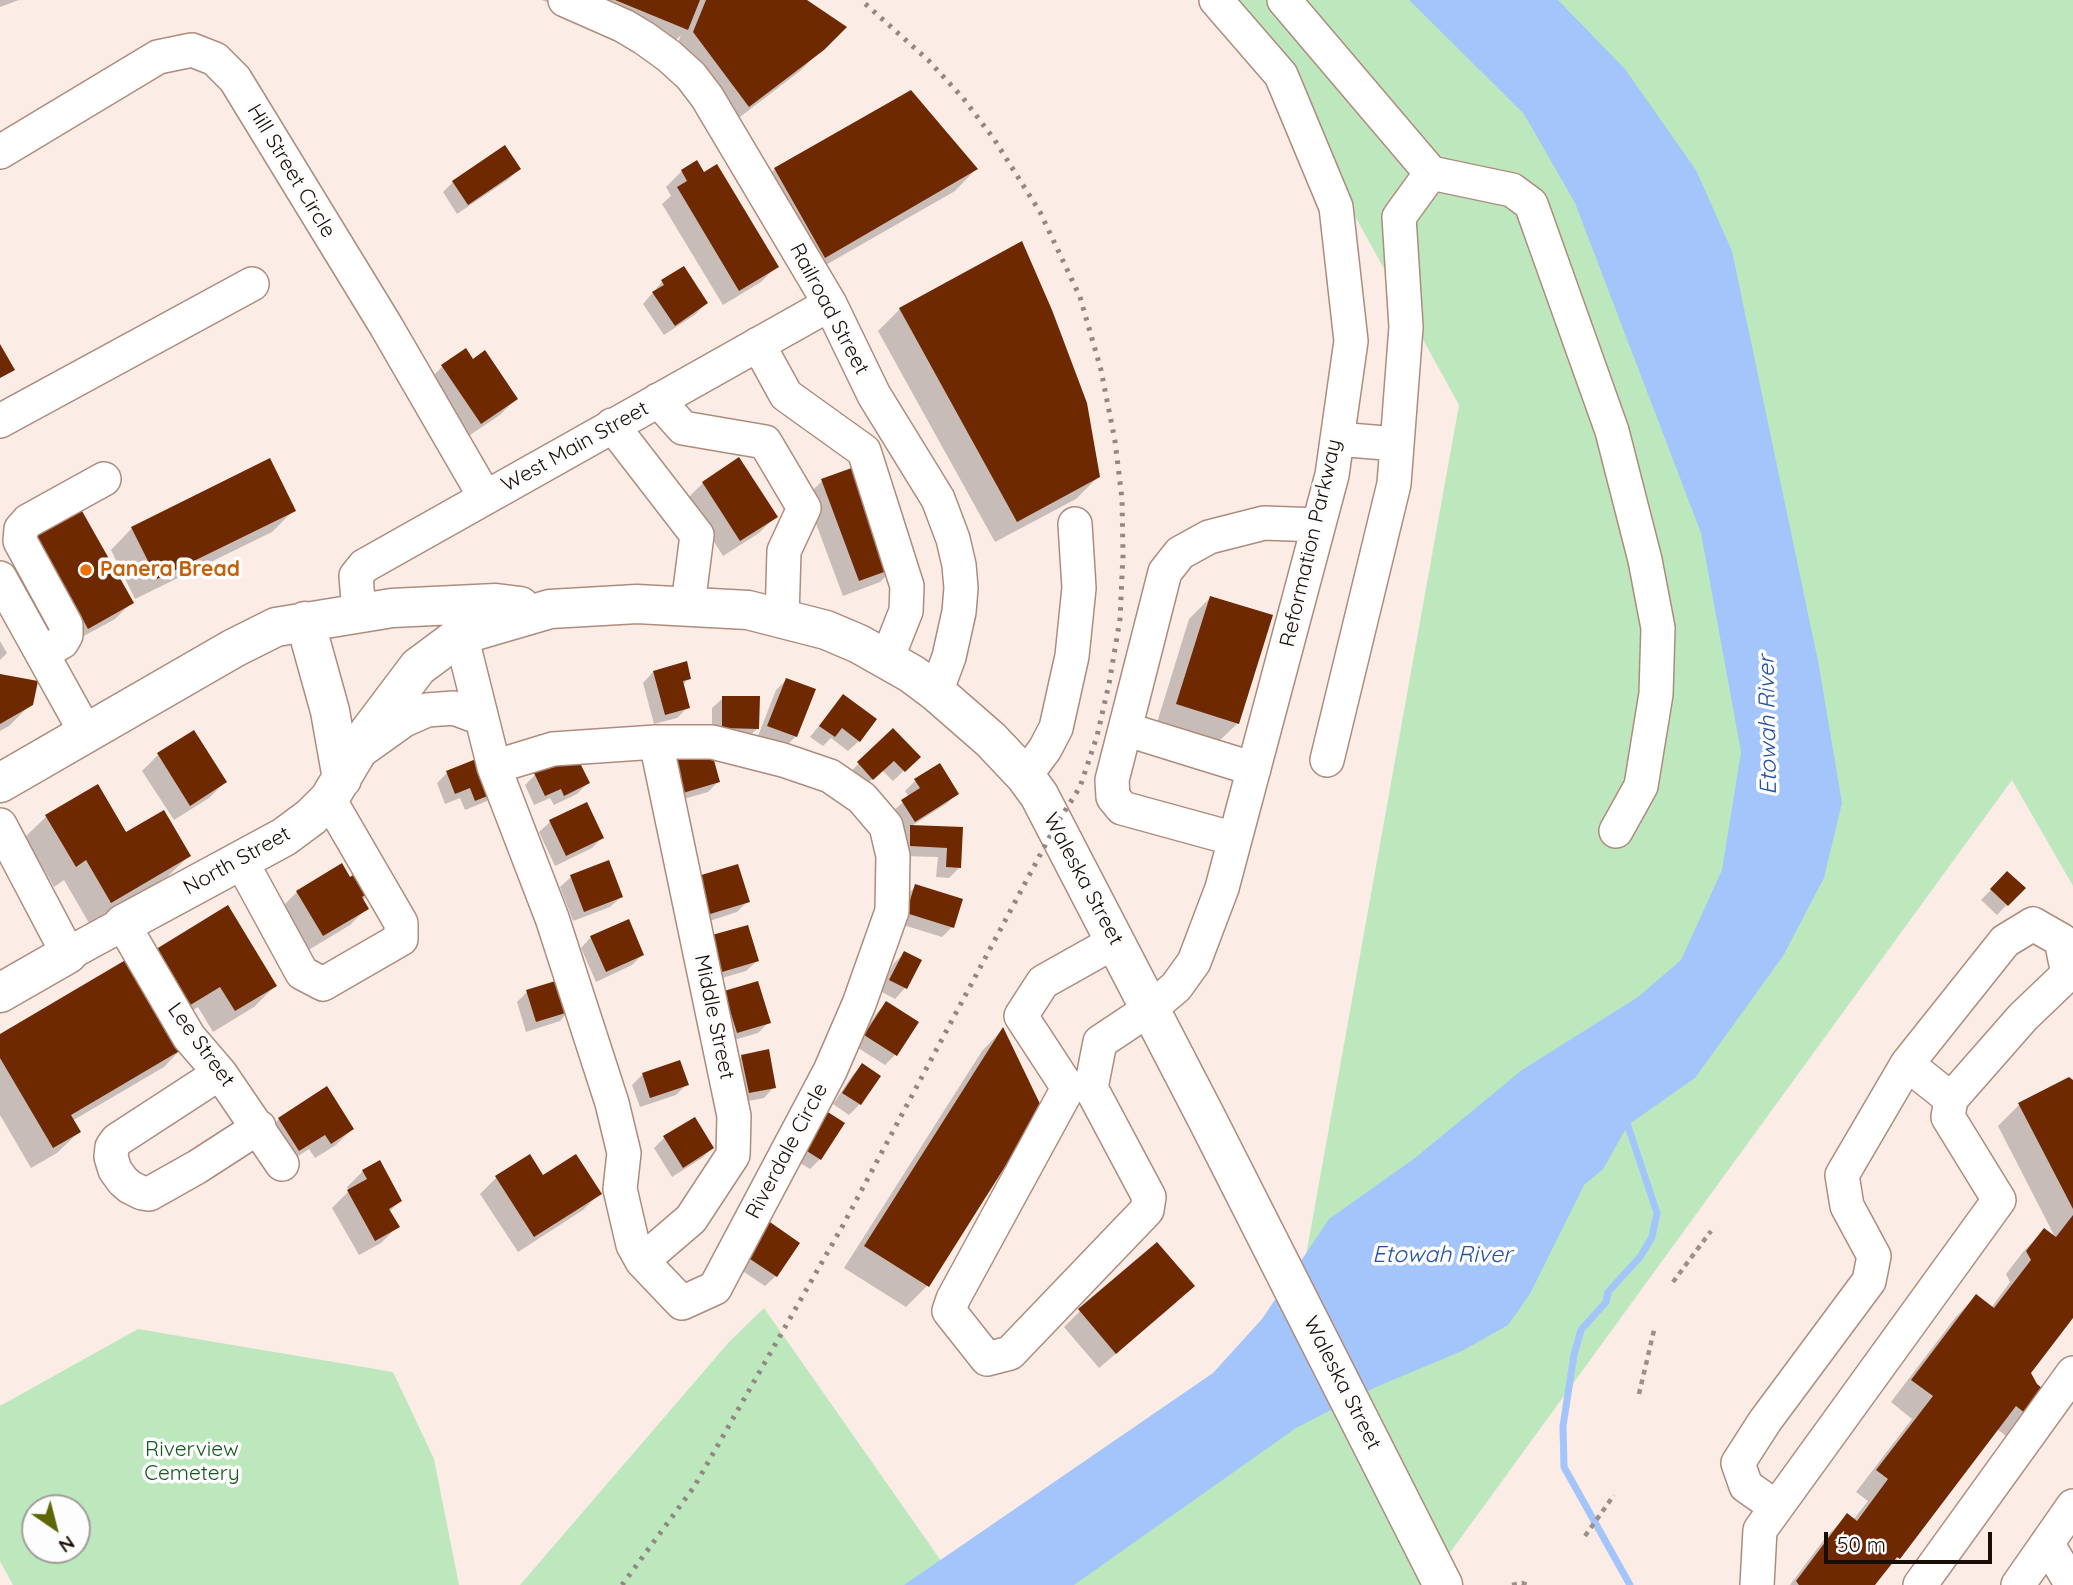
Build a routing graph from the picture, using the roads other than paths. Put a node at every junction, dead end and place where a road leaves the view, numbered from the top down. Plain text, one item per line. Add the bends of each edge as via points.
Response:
1 (565, 0) edge
2 (1216, 0) edge
3 (1284, 0) edge
4 (1322, 45) junction
5 (1281, 75) junction
6 (0, 152) edge
7 (1431, 173) junction
8 (252, 284) dead end
9 (830, 304) junction
10 (758, 344) junction
11 (658, 400) junction
12 (0, 421) edge
13 (612, 425) junction
14 (1337, 439) junction
15 (1397, 444) junction
16 (104, 478) dead end
17 (485, 497) junction
18 (1075, 524) dead end
19 (1318, 525) junction
20 (0, 578) edge
21 (688, 606) junction
22 (550, 609) junction
23 (359, 612) junction
24 (782, 618) junction
25 (305, 621) junction
26 (461, 635) junction
27 (43, 653) junction
28 (887, 659) junction
29 (418, 667) joint
30 (936, 692) junction
31 (481, 718) junction
32 (1125, 729) junction
33 (86, 733) junction
34 (656, 742) junction
35 (1326, 760) dead end
36 (494, 767) junction
37 (1254, 769) junction
38 (1025, 776) junction
39 (342, 778) junction
40 (0, 783) edge
41 (0, 825) edge
42 (1616, 831) dead end
43 (1235, 839) junction
44 (241, 861) junction
45 (123, 924) junction
46 (1116, 941) junction
47 (68, 954) junction
48 (0, 993) edge
49 (1151, 1008) junction
50 (1907, 1064) junction
51 (220, 1073) junction
52 (1079, 1088) junction
53 (1951, 1099) junction
54 (259, 1127) junction
55 (282, 1164) dead end
56 (642, 1261) junction
57 (2073, 1373) edge
58 (2073, 1506) edge
59 (1776, 1507) junction
60 (2047, 1543) junction
61 (1443, 1585) edge
62 (1757, 1585) edge
63 (1920, 1585) edge
64 (2018, 1585) edge
65 (2072, 1585) edge

1 - 9 street, Railroad Street via 644,38 691,76 722,119
2 - 5 street, Reformation Parkway
3 - 4 street
4 - 5 street
4 - 7 street
5 - 14 street, Reformation Parkway via 1336,207 1350,341
6 - 17 street, Hill Street Circle via 158,57 192,50 215,59 235,79
7 - 15 street via 1399,217 1406,327
7 - 42 street via 1511,190 1531,204 1612,431 1658,628 1657,694 1641,786
8 - 12 street
9 - 10 street, West Main Street
9 - 30 street, Railroad Street via 874,395 938,499 953,539 961,588 959,612
10 - 11 street, West Main Street
10 - 28 street via 786,395 864,451 907,586 906,611
11 - 13 street, West Main Street
11 - 24 street via 683,428 765,442 804,508 784,551
13 - 17 street, West Main Street
13 - 21 street via 697,535
14 - 15 street
14 - 19 street, Reformation Parkway
15 - 35 street via 1394,484
16 - 27 street via 21,529 20,541 66,625 62,642
17 - 23 street, West Main Street via 364,566 356,576
18 - 38 street via 1079,588 1072,656 1056,728
19 - 32 street via 1265,523 1209,537 1180,553 1165,572
19 - 37 street, Reformation Parkway
20 - 27 street
21 - 22 main road, Waleska Street
21 - 24 main road, Waleska Street via 748,610
22 - 23 main road via 496,603
22 - 26 main road, Waleska Street
23 - 25 main road
24 - 28 main road, Waleska Street via 826,630
25 - 33 main road via 276,627 234,648
25 - 39 main road via 330,711
26 - 29 main road, Waleska Street
26 - 31 street
27 - 33 street
28 - 30 main road, Waleska Street
29 - 39 main road, North Street via 382,713
30 - 38 main road, Waleska Street
31 - 36 street
31 - 39 street via 454,708 427,710 404,720
32 - 37 street
32 - 43 street via 1112,780 1113,797 1122,808
33 - 40 main road
34 - 36 street, Riverdale Circle via 553,749
34 - 56 street, Middle Street via 734,1115 734,1142 733,1155 691,1219
34 - 56 street, Riverdale Circle via 712,742 783,760 830,776 862,798 886,826 893,856 892,911 830,1071 715,1288 682,1303
36 - 56 street, Riverdale Circle via 552,918 612,1103 624,1153 620,1189 633,1245
37 - 43 street, Reformation Parkway
38 - 46 main road, Waleska Street
39 - 44 main road, North Street via 311,817
39 - 44 street via 401,923 401,939 323,984 302,973
41 - 47 street
43 - 49 street, Reformation Parkway via 1194,962 1176,987
44 - 45 main road, North Street
45 - 47 street, North Street
45 - 51 street, Lee Street via 189,1037
46 - 49 main road, Waleska Street
46 - 52 street via 1043,982 1021,1016
47 - 48 main road, North Street
49 - 52 street, Reformation Parkway via 1100,1042
49 - 61 main road, Waleska Street
50 - 53 street
50 - 53 street via 2005,941 2033,924 2061,940 2067,974
50 - 59 street via 1842,1174 1847,1206 1874,1256 1869,1281 1738,1463 1746,1486
51 - 54 street, Lee Street
51 - 54 street via 117,1140 111,1157 115,1170 123,1181 149,1194
52 - 52 street, Reformation Parkway via 1149,1197 1147,1210 1010,1353 987,1359 949,1311 953,1299
53 - 59 street via 1948,1117 1999,1200
54 - 55 street, Lee Street
57 - 63 street
58 - 60 street
59 - 62 street via 1760,1530
60 - 64 street
60 - 65 street

